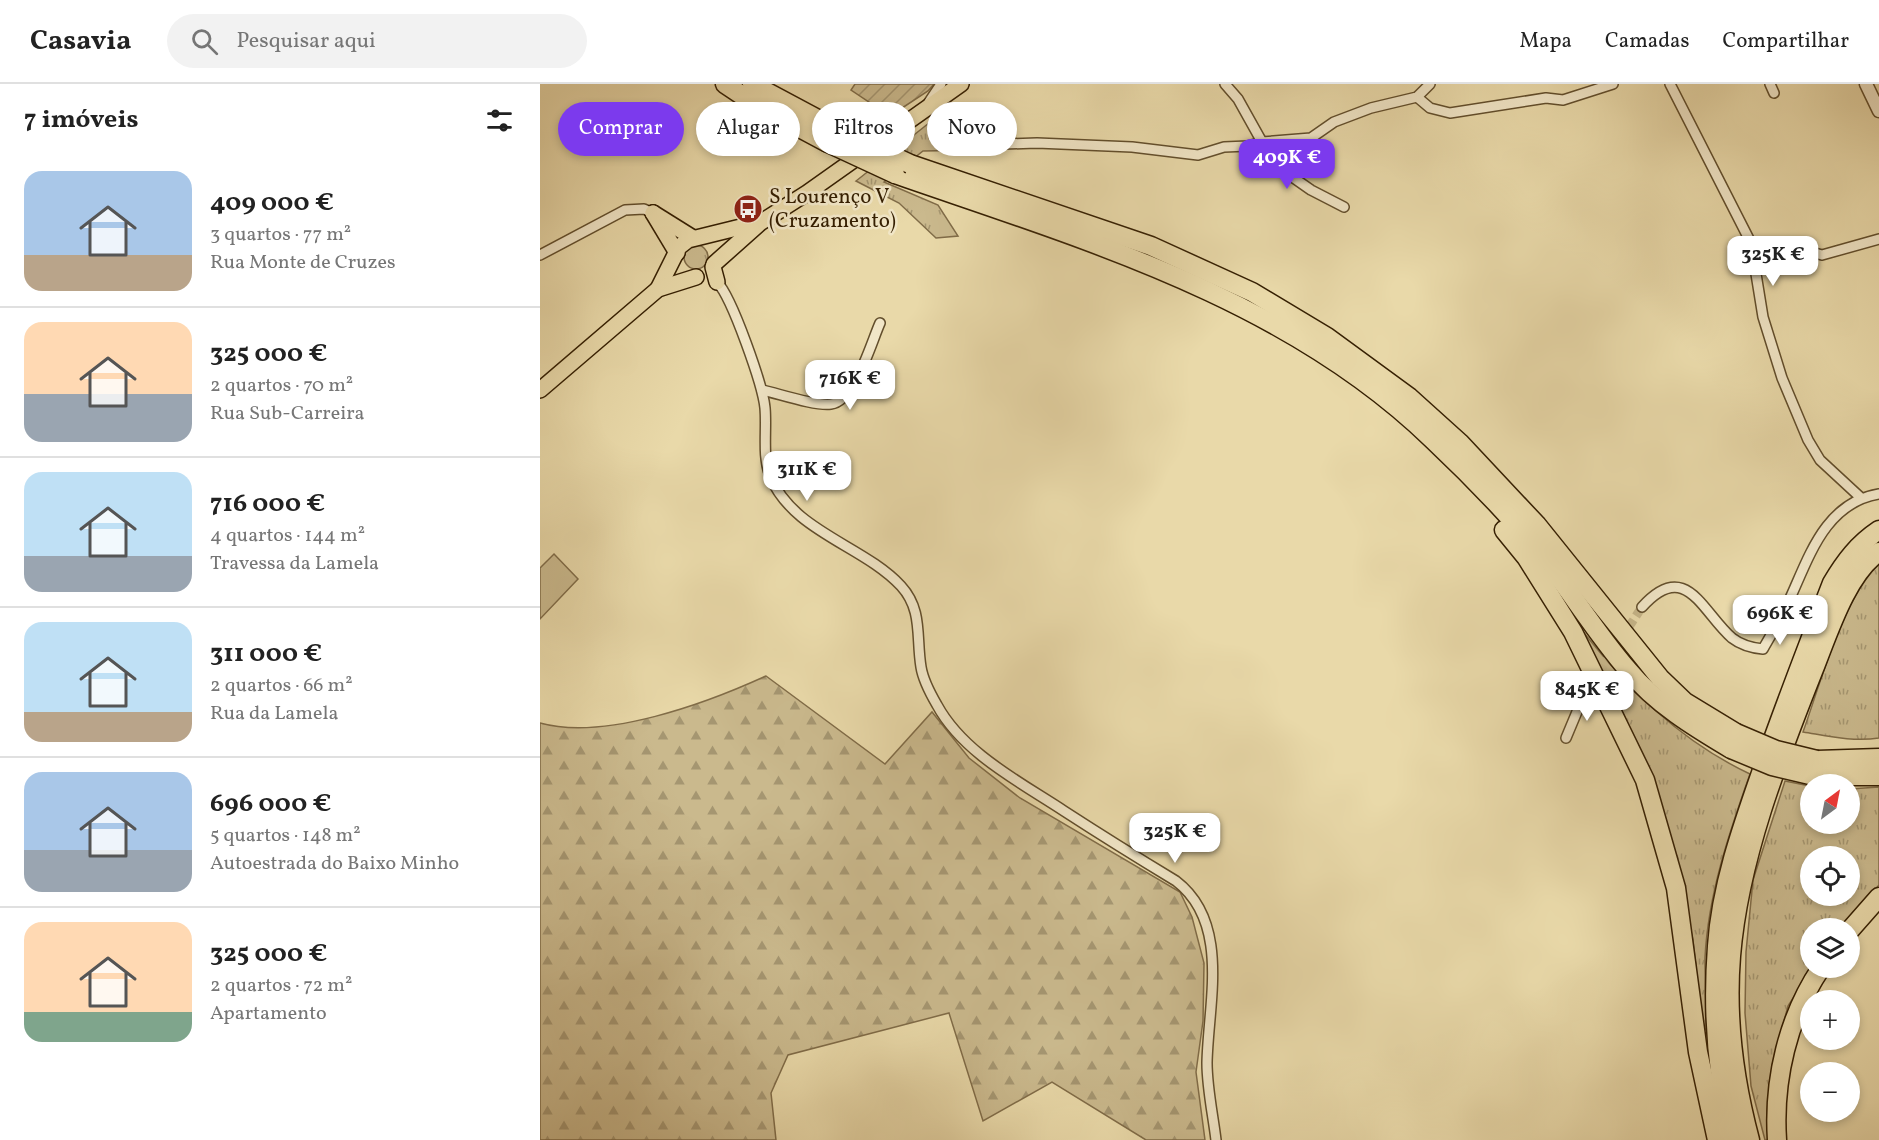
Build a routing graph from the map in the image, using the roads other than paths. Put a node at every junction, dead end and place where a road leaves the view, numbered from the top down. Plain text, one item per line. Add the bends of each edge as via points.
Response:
1 (724, 84) edge
2 (752, 84) edge
3 (942, 84) edge
4 (960, 84) edge
5 (1225, 84) edge
6 (1430, 84) edge
7 (1613, 84) edge
8 (1670, 84) edge
9 (1866, 84) edge
10 (1417, 97) junction
11 (924, 110) junction
12 (1879, 111) edge
13 (812, 123) edge
14 (812, 127) edge
15 (1262, 142) junction
16 (1017, 144) edge
17 (1248, 146) junction
18 (875, 156) edge
19 (903, 169) junction
20 (1344, 207) dead end
21 (654, 213) junction
22 (760, 223) junction
23 (696, 238) junction
24 (1879, 239) edge
25 (677, 254) junction
26 (540, 255) edge
27 (1756, 267) junction
28 (710, 273) junction
29 (658, 290) junction
30 (880, 323) dead end
31 (540, 390) edge
32 (762, 390) junction
33 (1431, 438) junction
34 (1879, 494) edge
35 (1860, 497) junction
36 (1879, 530) edge
37 (1879, 552) edge
38 (1642, 607) tunnel mouth
39 (1584, 695) tunnel mouth
40 (1566, 738) dead end
41 (1733, 741) junction
42 (1879, 758) edge
43 (1815, 768) junction
44 (1879, 776) edge
45 (1879, 897) edge
46 (1860, 919) edge
47 (1816, 978) edge
48 (1216, 1140) edge
49 (1717, 1140) edge
50 (1733, 1140) edge
51 (1750, 1140) edge
52 (1777, 1140) edge

1 - 14 highway via 755,104
2 - 13 highway
3 - 11 street
4 - 11 main road
5 - 15 street
6 - 10 street
7 - 10 street via 1563,100 1546,98 1450,113 1430,108
8 - 27 street via 1751,243
9 - 12 street
10 - 15 street via 1334,122 1311,138
11 - 22 main road
15 - 17 street
16 - 17 street via 1132,147 1198,155 1224,147
17 - 20 street via 1311,190
18 - 19 highway, bridge
19 - 33 highway via 1144,263 1233,304 1317,350 1390,401
19 - 41 highway via 1151,246 1252,292 1327,337 1409,398 1460,443 1537,525 1660,678
21 - 23 main road
21 - 25 main road
21 - 26 street via 625,210
22 - 23 main road
22 - 28 main road
23 - 25 main road via 683,243
23 - 28 main road via 713,247
24 - 27 street
25 - 28 main road via 681,269
25 - 29 main road
27 - 35 street via 1766,327 1808,440 1820,460
28 - 29 main road
28 - 32 street via 736,319
29 - 31 main road
30 - 32 street via 852,388 838,402 825,404
32 - 48 street via 766,456 778,490 794,510 889,575 909,596 918,616 921,668 946,721 974,748 1028,787 1176,881 1192,897 1214,962 1207,1064
33 - 41 highway via 1534,546 1629,672 1674,713
33 - 49 highway via 1443,462 1526,556 1573,632 1645,780 1676,888 1698,1052
34 - 35 street
35 - 38 street via 1825,529 1763,649 1751,648 1733,638 1694,594 1683,588 1670,587 1653,595
36 - 50 highway via 1862,541 1832,583 1735,848 1717,945 1715,987 1722,1097
37 - 51 highway via 1857,574 1828,634 1792,723 1757,828 1742,889 1731,957 1730,1015 1738,1090
39 - 40 street
41 - 43 highway, bridge via 1772,766
42 - 43 highway
43 - 44 highway
45 - 46 highway
47 - 52 highway via 1785,1050 1776,1101

